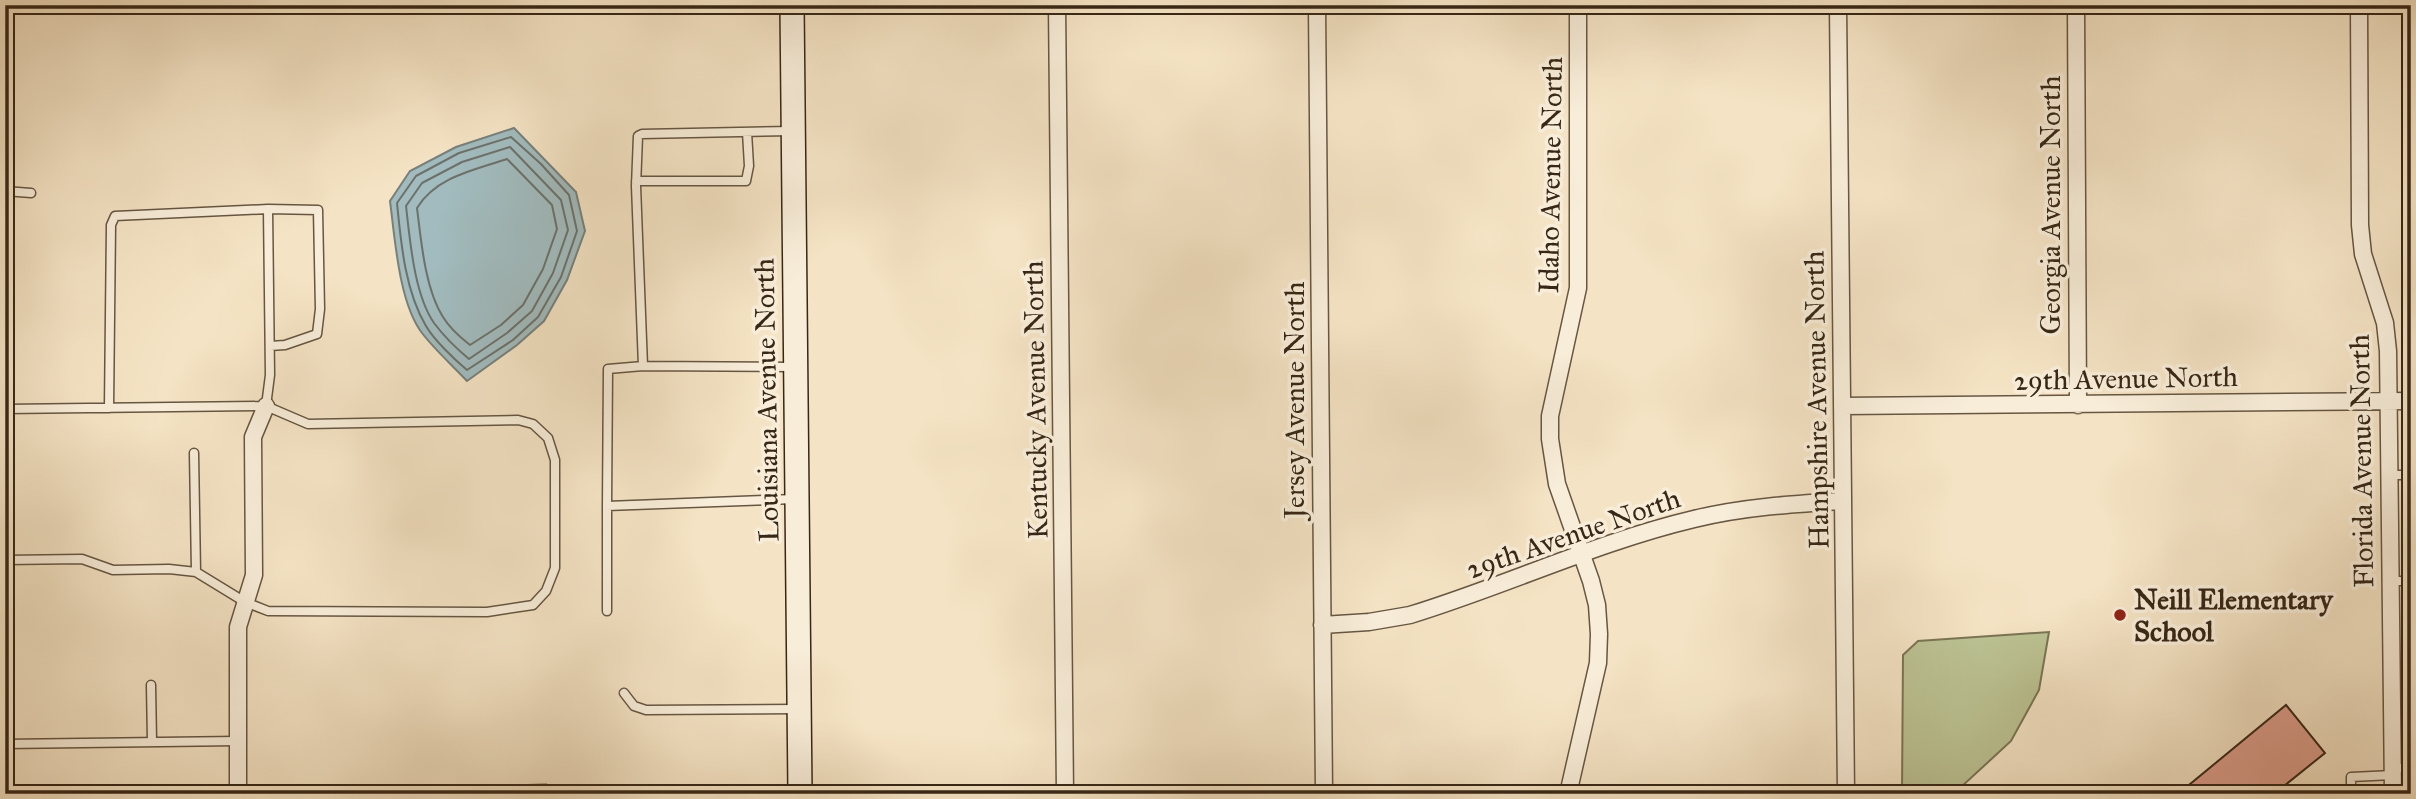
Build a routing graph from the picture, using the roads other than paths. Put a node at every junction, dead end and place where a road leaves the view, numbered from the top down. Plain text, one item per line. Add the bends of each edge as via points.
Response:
1 (792, 5) edge
2 (1057, 5) edge
3 (1317, 5) edge
4 (1578, 5) edge
5 (1838, 5) edge
6 (2076, 5) edge
7 (2359, 5) edge
8 (793, 131) junction
9 (747, 132) junction
10 (636, 181) junction
11 (5, 191) edge
12 (31, 193) dead end
13 (268, 209) junction
14 (270, 346) junction
15 (643, 366) junction
16 (796, 367) junction
17 (2389, 401) junction
18 (2411, 401) edge
19 (2078, 405) junction
20 (266, 406) junction
21 (1842, 406) junction
22 (109, 408) junction
23 (5, 410) edge
24 (194, 453) dead end
25 (2390, 475) junction
26 (2411, 475) edge
27 (797, 499) junction
28 (1843, 500) junction
29 (607, 506) junction
30 (1581, 555) junction
31 (5, 560) edge
32 (196, 572) junction
33 (2391, 581) junction
34 (2411, 582) edge
35 (245, 602) junction
36 (607, 611) dead end
37 (1322, 625) junction
38 (151, 685) dead end
39 (624, 693) dead end
40 (799, 709) junction
41 (238, 741) junction
42 (152, 742) junction
43 (5, 744) edge
44 (2411, 768) edge
45 (2393, 771) junction
46 (546, 789) dead end
47 (238, 794) edge
48 (335, 794) edge
49 (800, 794) edge
50 (1065, 794) edge
51 (1324, 794) edge
52 (1568, 794) edge
53 (1846, 794) edge
54 (2351, 794) edge
55 (2393, 794) edge

1 - 8 street, Louisiana Avenue North
2 - 50 street, Kentucky Avenue North
3 - 37 street, Jersey Avenue North
4 - 30 street, Idaho Avenue North via 1578,288 1550,416 1550,439 1556,484
5 - 21 street, Hampshire Avenue North
6 - 19 street, Georgia Avenue North
7 - 17 street, Florida Avenue North via 2360,225 2363,254 2385,323
8 - 9 lane
8 - 16 street, Louisiana Avenue North
9 - 10 lane via 642,134 638,136
9 - 10 lane via 746,181
10 - 15 lane
11 - 12 lane
13 - 14 lane
13 - 14 lane via 318,210 320,309 317,334
13 - 22 lane via 115,216 111,225
14 - 20 lane
15 - 16 lane
15 - 29 lane via 608,369
16 - 27 street, Louisiana Avenue North
17 - 18 street, 29th Avenue North
17 - 19 street, 29th Avenue North
17 - 25 street, Florida Avenue North
19 - 21 street, 29th Avenue North
20 - 22 lane
20 - 35 street via 253,437 254,575
20 - 35 lane via 309,424 518,420 533,424 548,438 555,460 555,568 546,591 533,605 487,612 268,611
21 - 28 street, Hampshire Avenue North
22 - 23 lane
24 - 32 lane
25 - 26 lane
25 - 33 street, Florida Avenue North
27 - 29 lane
27 - 40 street, Louisiana Avenue North
28 - 30 street, 29th Avenue North via 1706,516
28 - 53 street, Hampshire Avenue North
29 - 36 lane
30 - 37 street, 29th Avenue North via 1410,615
30 - 52 street, Idaho Avenue North via 1597,605 1598,663
31 - 32 lane via 82,559 113,570
32 - 35 lane
33 - 34 lane
33 - 45 street, Florida Avenue North
35 - 41 street via 238,627
37 - 51 street, Jersey Avenue North
38 - 42 lane
39 - 40 lane via 634,706 646,710
40 - 49 street, Louisiana Avenue North
41 - 42 lane
41 - 47 street
42 - 43 lane
44 - 45 lane
45 - 54 lane via 2351,776
45 - 55 street, Florida Avenue North
46 - 48 lane

